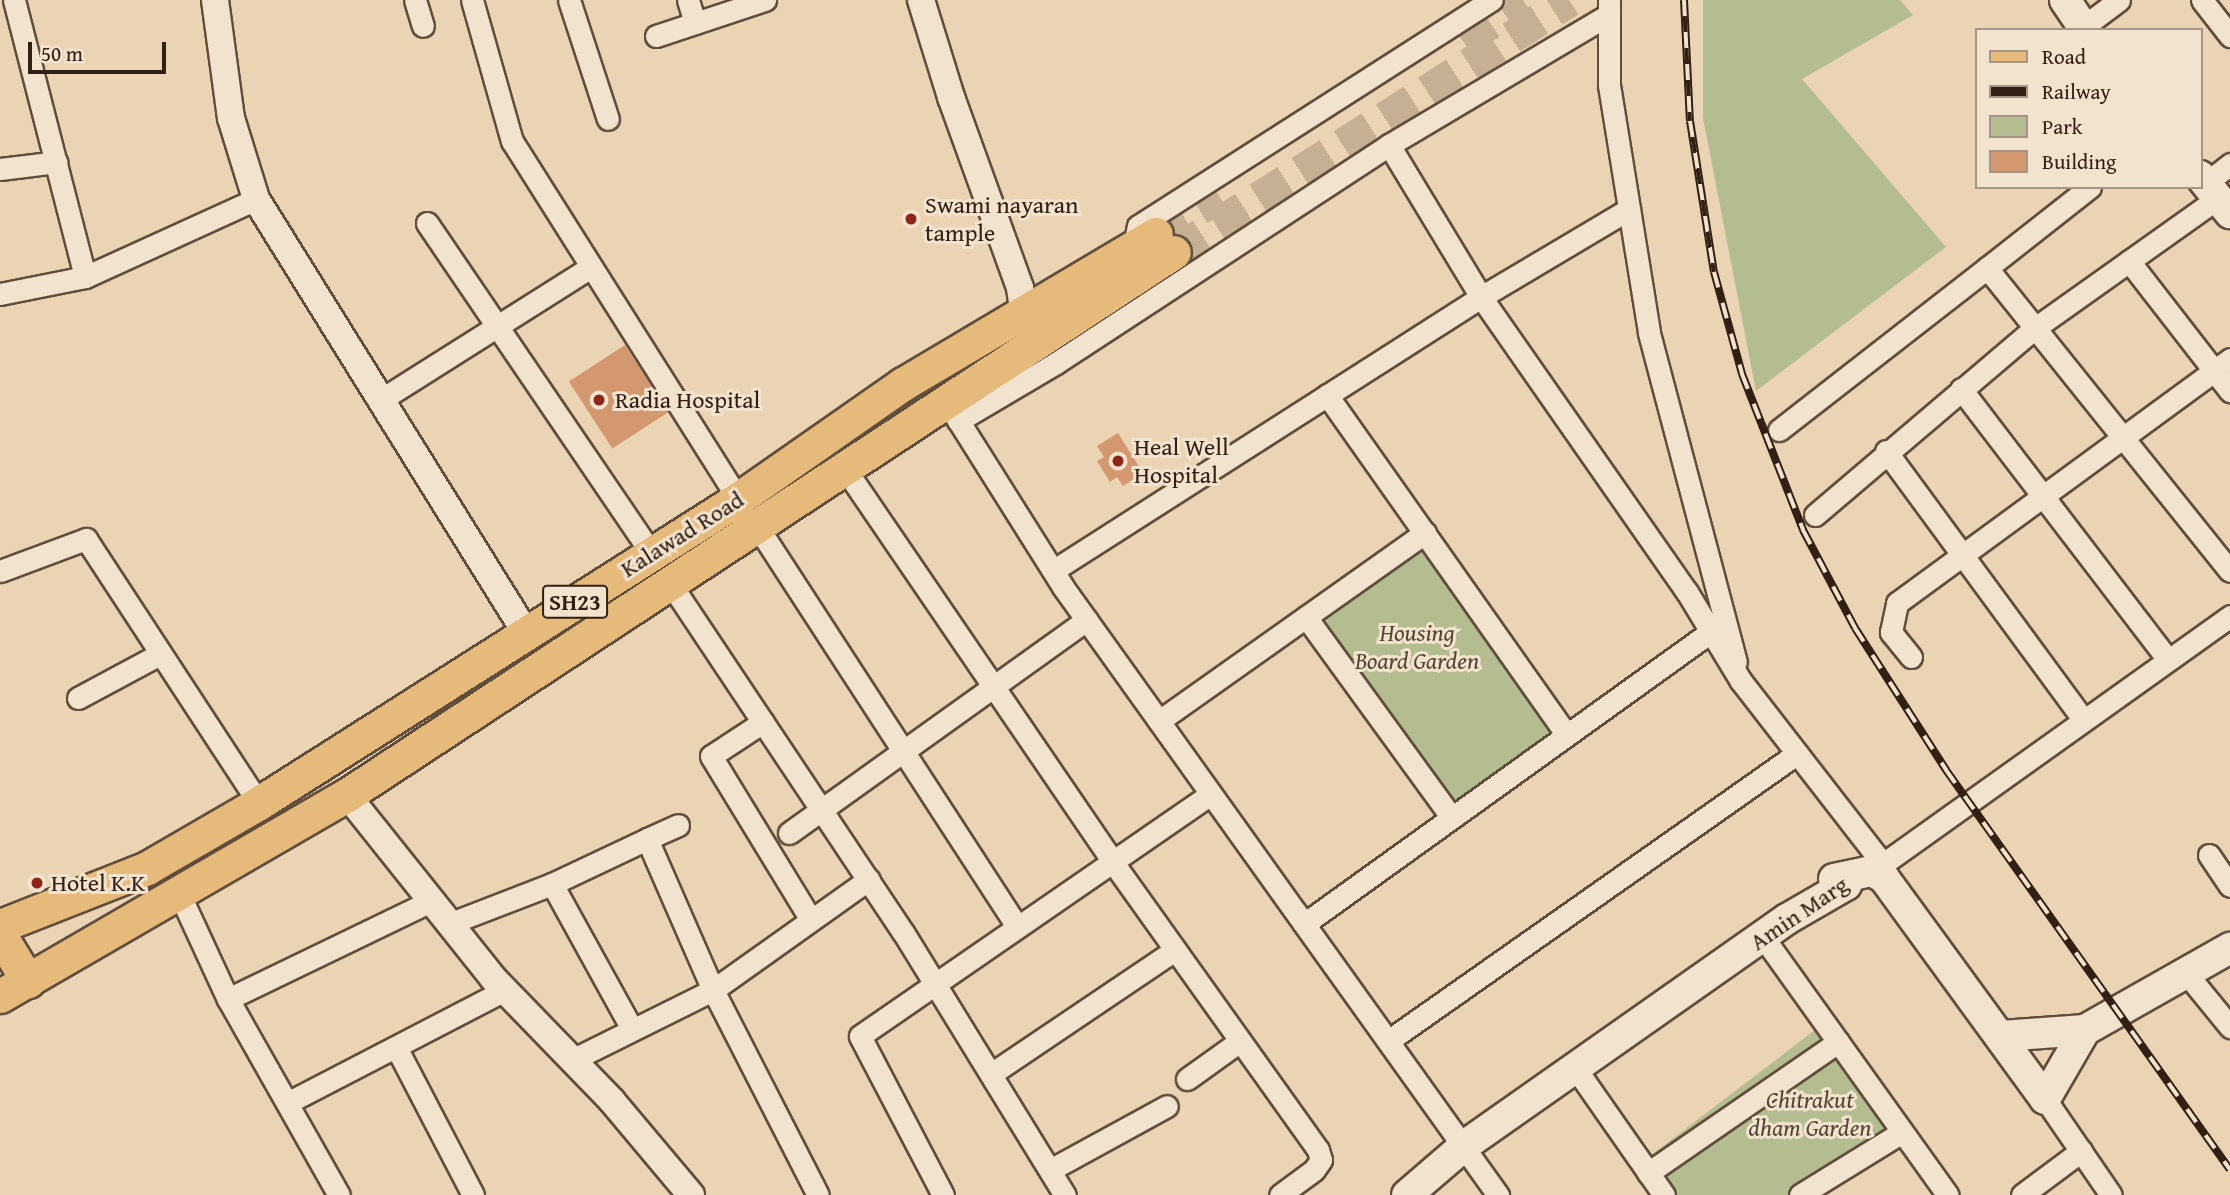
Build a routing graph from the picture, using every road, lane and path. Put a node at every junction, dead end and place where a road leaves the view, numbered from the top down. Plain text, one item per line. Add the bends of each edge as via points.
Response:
1 (14, 0) edge
2 (215, 0) edge
3 (415, 0) edge
4 (472, 0) edge
5 (569, 0) edge
6 (688, 0) edge
7 (765, 0) edge
8 (921, 0) edge
9 (1492, 0) edge
10 (2065, 0) edge
11 (2119, 0) edge
12 (2202, 0) edge
13 (1608, 7) edge
14 (695, 23) junction
15 (423, 26) dead end
16 (2084, 28) edge
17 (656, 36) dead end
18 (2230, 36) edge
19 (608, 120) dead end
20 (1389, 145) junction
21 (57, 162) junction
22 (2230, 164) edge
23 (0, 169) edge
24 (2087, 189) edge
25 (2214, 192) edge
26 (256, 199) junction
27 (1629, 209) junction
28 (427, 223) dead end
29 (1155, 244) junction
30 (2129, 261) junction
31 (589, 268) junction
32 (1987, 268) junction
33 (85, 277) junction
34 (0, 294) edge
35 (1481, 297) junction
36 (1023, 309) junction
37 (495, 324) junction
38 (2035, 328) junction
39 (2222, 365) edge
40 (1961, 389) junction
41 (2230, 391) edge
42 (1327, 395) junction
43 (382, 399) junction
44 (952, 411) junction
45 (1779, 430) dead end
46 (2126, 437) junction
47 (1886, 451) junction
48 (843, 466) junction
49 (2043, 495) junction
50 (738, 499) junction
51 (1815, 515) dead end
52 (757, 526) junction
53 (1425, 533) junction
54 (651, 553) junction
55 (1959, 555) junction
56 (1054, 570) junction
57 (0, 571) edge
58 (2230, 571) edge
59 (670, 583) junction
60 (2230, 616) edge
61 (1306, 617) junction
62 (1087, 620) junction
63 (526, 633) junction
64 (1709, 634) junction
65 (160, 654) junction
66 (1911, 657) dead end
67 (2168, 660) junction
68 (1741, 681) junction
69 (993, 685) junction
70 (78, 698) dead end
71 (2083, 719) junction
72 (1159, 721) junction
73 (764, 722) junction
74 (1567, 736) junction
75 (902, 753) junction
76 (1797, 754) junction
77 (347, 794) junction
78 (1211, 794) junction
79 (259, 803) junction
80 (822, 810) junction
81 (1452, 818) junction
82 (678, 825) dead end
83 (789, 833) dead end
84 (647, 839) junction
85 (2210, 855) dead end
86 (1112, 861) junction
87 (1869, 870) junction
88 (869, 879) junction
89 (552, 884) junction
90 (2230, 886) edge
91 (178, 891) junction
92 (433, 900) junction
93 (810, 918) junction
94 (451, 923) junction
95 (1304, 924) junction
96 (0, 926) edge
97 (1017, 926) junction
98 (0, 935) edge
99 (1763, 937) junction
100 (2230, 948) edge
101 (1175, 950) junction
102 (2186, 973) junction
103 (935, 984) junction
104 (14, 989) edge
105 (505, 990) junction
106 (713, 990) junction
107 (228, 999) junction
108 (2230, 1027) edge
109 (632, 1029) junction
110 (2085, 1030) junction
111 (2001, 1036) junction
112 (1240, 1041) junction
113 (1388, 1041) junction
114 (1838, 1042) junction
115 (396, 1047) junction
116 (572, 1060) junction
117 (1576, 1069) junction
118 (991, 1074) junction
119 (1187, 1079) dead end
120 (2045, 1099) junction
121 (287, 1104) junction
122 (1167, 1106) dead end
123 (1902, 1132) junction
124 (1464, 1146) junction
125 (2081, 1151) junction
126 (1049, 1170) junction
127 (1648, 1173) junction
128 (339, 1195) edge
129 (473, 1195) edge
130 (691, 1195) edge
131 (818, 1195) edge
132 (943, 1195) edge
133 (1065, 1195) edge
134 (1280, 1195) edge
135 (1407, 1195) edge
136 (1498, 1195) edge
137 (1664, 1195) edge
138 (1800, 1195) edge
139 (1948, 1195) edge
140 (2022, 1195) edge
141 (2111, 1195) edge

1 - 21 street
2 - 26 street via 231,118
3 - 15 street
4 - 31 street via 512,141
5 - 19 street
6 - 14 street
7 - 14 street
8 - 36 street via 1020,288
9 - 29 street via 1138,226
10 - 16 main road
11 - 16 street
12 - 18 street
13 - 20 street
13 - 27 street via 1609,85
14 - 17 street
20 - 35 street
20 - 44 street via 1056,363
21 - 23 street
21 - 33 street
22 - 25 street
24 - 32 street
25 - 30 street
26 - 33 street
26 - 43 street
27 - 35 street
27 - 68 street via 1649,333
28 - 37 street
29 - 36 main road, Kalawad Road / SH23
29 - 44 main road, SH23
30 - 38 street
30 - 39 street
31 - 37 street
31 - 50 street
32 - 38 street
32 - 45 street
33 - 34 street
35 - 42 street
35 - 64 street via 1687,593
36 - 50 main road, Kalawad Road / SH23 via 903,384
37 - 43 street
37 - 54 street
38 - 40 street
38 - 46 street
39 - 41 street
39 - 46 street
40 - 47 street
40 - 49 street
42 - 53 street
42 - 56 street
43 - 63 street
44 - 48 main road, Kalawad Road / SH23
44 - 56 street
46 - 49 street
46 - 58 street
47 - 51 street
47 - 55 street
48 - 52 main road, Kalawad Road / SH23
48 - 69 street
49 - 55 street
49 - 67 street
50 - 54 main road, Kalawad Road / SH23
52 - 59 main road, Kalawad Road / SH23
52 - 75 street
53 - 61 street
53 - 74 street
54 - 63 main road, Kalawad Road / SH23
55 - 66 street via 1897,604 1889,625
55 - 71 street
56 - 62 street
57 - 65 street via 86,539
59 - 73 street
59 - 77 main road, Kalawad Road / SH23
60 - 67 street
61 - 72 street
61 - 81 street
62 - 69 street
62 - 72 street
63 - 79 main road, Kalawad Road / SH23
64 - 68 street
64 - 74 street
65 - 70 street
65 - 79 street
67 - 71 street
68 - 76 street
69 - 75 street
69 - 86 street
71 - 87 street
72 - 78 street
73 - 80 street
73 - 93 street via 710,756
74 - 81 street
75 - 80 street
75 - 97 street
76 - 87 street
76 - 113 street
77 - 91 main road, Kalawad Road / SH23
77 - 92 street
78 - 86 street
78 - 95 street
79 - 96 main road, Kalawad Road / SH23 via 147,868
80 - 83 street
80 - 88 street
81 - 95 street
82 - 84 street
84 - 89 street
84 - 106 street
85 - 90 street
86 - 97 street
86 - 101 street
87 - 99 main road, Amin Marg via 1830,881 1791,908 1787,919
87 - 111 main road via 1884,877
88 - 93 street
88 - 103 street
89 - 94 street
89 - 109 street
91 - 104 main road, Kalawad Road / SH23
91 - 107 street
92 - 94 street
92 - 107 street
93 - 106 street
94 - 105 street
95 - 113 street
97 - 103 street
98 - 104 main road, SH23
99 - 114 street
99 - 117 main road, Amin Marg
100 - 102 main road
101 - 112 street
101 - 118 street
102 - 108 street
102 - 110 main road
103 - 118 street
103 - 132 street via 860,1036
105 - 115 street
105 - 116 street
106 - 109 street
106 - 131 street
107 - 121 street
109 - 116 street
110 - 111 main road
110 - 120 main road
111 - 120 main road
112 - 119 street
112 - 134 street via 1321,1160
113 - 124 street
114 - 123 street
114 - 127 street
115 - 121 street
115 - 129 street
116 - 130 street
117 - 124 main road, Amin Marg
117 - 127 street
118 - 126 street
120 - 125 street
121 - 128 street
122 - 126 street
123 - 138 street
123 - 139 street
124 - 135 main road, Amin Marg
124 - 136 street
125 - 140 street
125 - 141 street
126 - 133 street
127 - 137 street

